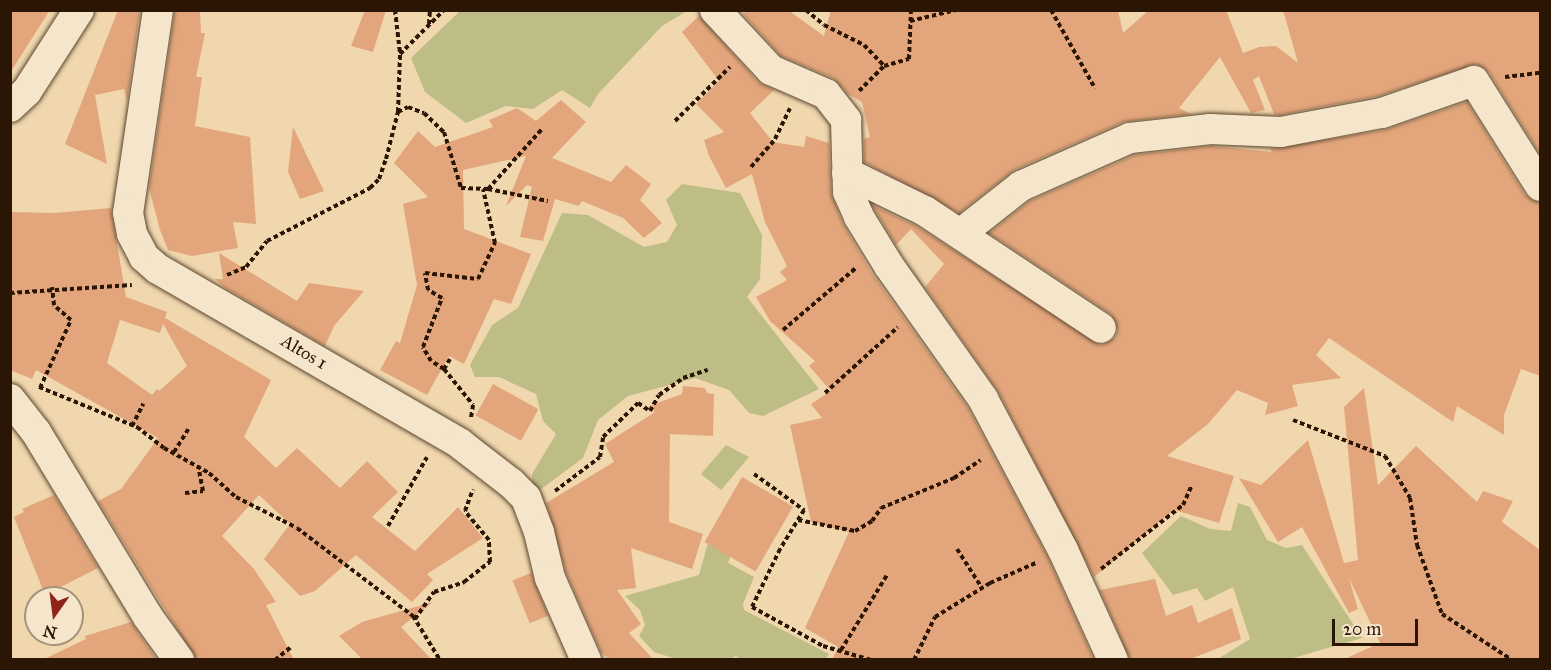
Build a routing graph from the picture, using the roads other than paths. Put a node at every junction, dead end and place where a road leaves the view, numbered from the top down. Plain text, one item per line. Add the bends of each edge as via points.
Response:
1 (79, 10) edge
2 (159, 10) edge
3 (715, 10) edge
4 (10, 107) edge
5 (847, 173) junction
6 (1540, 186) edge
7 (960, 234) junction
8 (1101, 328) dead end
9 (20, 392) edge
10 (179, 660) edge
11 (586, 660) edge
12 (1113, 660) edge

1 - 4 street via 27,91
2 - 11 street, Altos 1 via 128,213 132,234 144,257 158,269 449,439 511,483 529,508 550,578
3 - 5 street via 771,70 826,94 839,110 846,120 849,141
5 - 7 street via 926,211
5 - 12 street via 848,192 878,249 960,365 1009,445
6 - 7 street via 1474,81 1382,113 1281,132 1210,129 1130,138 1021,186
7 - 8 street
9 - 10 street via 36,432 148,617

